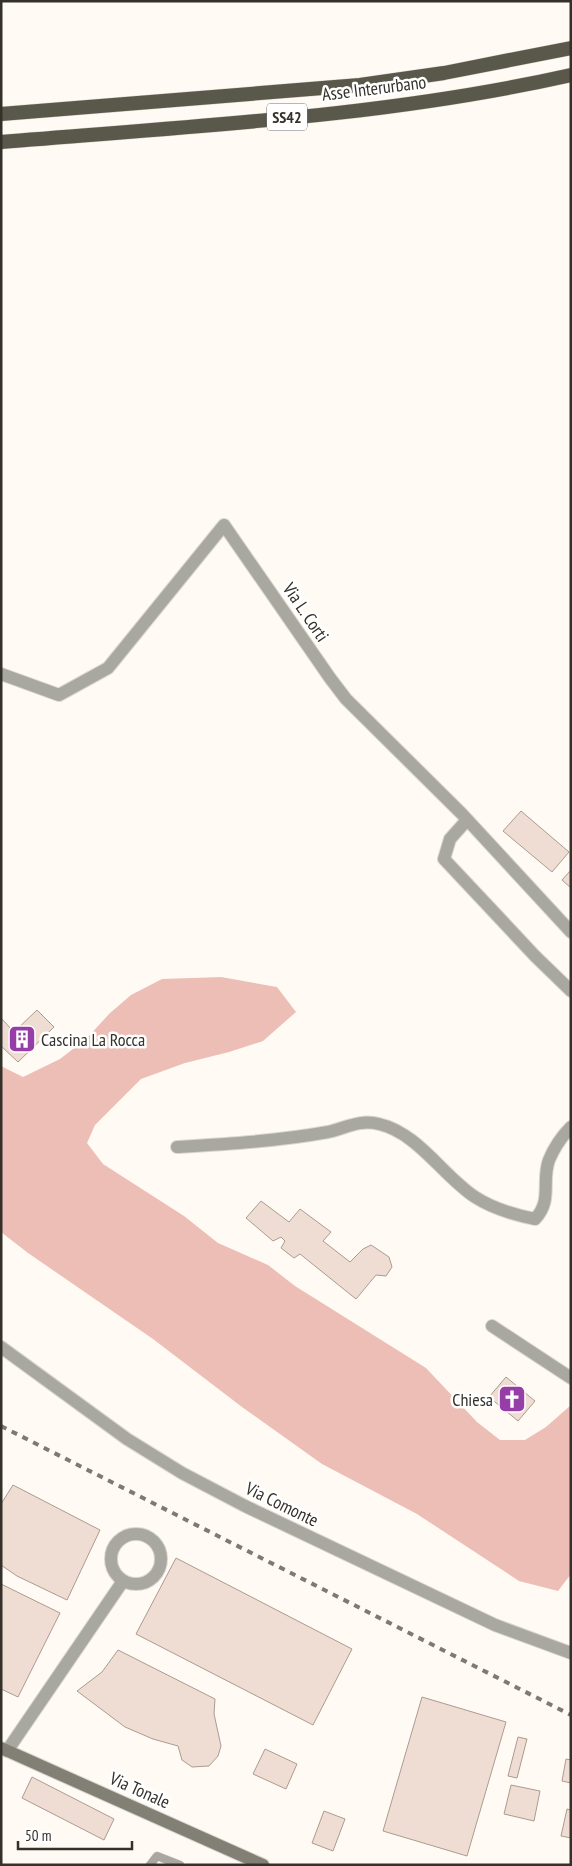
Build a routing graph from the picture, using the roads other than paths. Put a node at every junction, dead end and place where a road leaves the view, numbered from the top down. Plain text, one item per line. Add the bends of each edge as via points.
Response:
1 (571, 48) edge
2 (571, 75) edge
3 (5, 113) edge
4 (1, 142) edge
5 (1, 674) edge
6 (467, 820) junction
7 (571, 932) edge
8 (571, 991) edge
9 (571, 1127) edge
10 (177, 1147) dead end
11 (492, 1326) dead end
12 (1, 1346) edge
13 (571, 1378) edge
14 (123, 1581) dead end
15 (571, 1654) edge
16 (4, 1749) edge
17 (242, 1860) edge
18 (150, 1865) edge
19 (180, 1865) edge
20 (263, 1865) edge

1 - 3 highway, Asse Interurbano / SS42 via 444,73 360,85
2 - 4 highway, Asse Interurbano / SS42 via 441,99 356,110
5 - 6 street, Via L. Corti via 59,695 108,668 224,525 341,692
6 - 7 street, Via L. Corti
6 - 8 street via 450,839 444,859
9 - 10 street via 548,1161 544,1210 535,1219 518,1216 475,1197 399,1132 379,1124 359,1122 329,1131
11 - 13 street
12 - 15 street, Via Comonte via 127,1438 182,1473 244,1506 495,1625
14 - 16 street
16 - 17 main road, Via Tonale
17 - 20 main road, Via Tonale
18 - 19 lane via 158,1856

